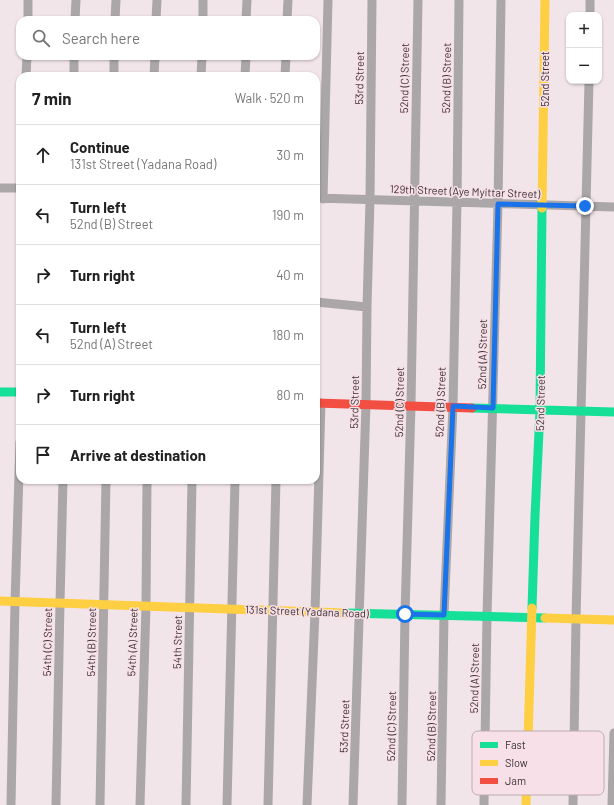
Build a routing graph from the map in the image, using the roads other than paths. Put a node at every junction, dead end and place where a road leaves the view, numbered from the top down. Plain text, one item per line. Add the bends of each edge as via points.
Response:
1 (28, 0) edge
2 (76, 0) edge
3 (116, 0) edge
4 (156, 0) edge
5 (203, 0) edge
6 (247, 0) edge
7 (288, 0) edge
8 (328, 0) edge
9 (372, 0) edge
10 (418, 0) edge
11 (459, 0) edge
12 (501, 0) edge
13 (544, 0) edge
14 (590, 0) edge
15 (590, 12) edge
16 (28, 16) edge
17 (75, 16) edge
18 (115, 16) edge
19 (156, 16) edge
20 (203, 16) edge
21 (246, 16) edge
22 (287, 16) edge
23 (27, 60) edge
24 (74, 60) edge
25 (114, 60) edge
26 (155, 60) edge
27 (202, 60) edge
28 (246, 60) edge
29 (286, 60) edge
30 (26, 72) edge
31 (74, 72) edge
32 (114, 72) edge
33 (154, 72) edge
34 (201, 72) edge
35 (245, 72) edge
36 (285, 72) edge
37 (588, 84) edge
38 (0, 188) edge
39 (16, 188) edge
40 (320, 198) edge
41 (370, 200) junction
42 (414, 202) junction
43 (457, 202) junction
44 (498, 204) junction
45 (543, 205) junction
46 (585, 206) junction
47 (614, 207) edge
48 (320, 302) edge
49 (367, 307) junction
50 (0, 392) edge
51 (16, 392) edge
52 (320, 403) edge
53 (366, 404) junction
54 (411, 405) junction
55 (453, 406) junction
56 (493, 408) junction
57 (540, 410) junction
58 (582, 411) junction
59 (614, 412) edge
60 (19, 484) edge
61 (63, 484) edge
62 (106, 484) edge
63 (147, 484) edge
64 (192, 484) edge
65 (235, 484) edge
66 (276, 484) edge
67 (317, 484) edge
68 (0, 601) edge
69 (15, 602) junction
70 (60, 603) junction
71 (104, 605) junction
72 (146, 606) junction
73 (190, 608) junction
74 (232, 609) junction
75 (272, 611) junction
76 (315, 612) junction
77 (360, 613) junction
78 (405, 614) junction
79 (444, 615) junction
80 (487, 616) junction
81 (532, 618) junction
82 (576, 619) junction
83 (614, 620) edge
84 (485, 731) edge
85 (528, 731) edge
86 (574, 731) edge
87 (614, 733) edge
88 (484, 795) edge
89 (526, 795) edge
90 (573, 795) edge
91 (11, 805) edge
92 (56, 805) edge
93 (100, 805) edge
94 (140, 805) edge
95 (186, 805) edge
96 (227, 805) edge
97 (268, 805) edge
98 (307, 805) edge
99 (353, 805) edge
100 (402, 805) edge
101 (441, 805) edge
102 (484, 805) edge
103 (526, 805) edge
104 (573, 805) edge
105 (612, 805) edge

1 - 16 street
2 - 17 street
3 - 18 street
4 - 19 street
5 - 20 street
6 - 21 street
7 - 22 street
8 - 40 street
9 - 41 street, 53rd Street
10 - 42 street, 52nd (C) Street
11 - 43 street, 52nd (B) Street
12 - 44 street, 52nd (A) Street
13 - 45 street, 52nd Street
14 - 15 street
23 - 30 street
24 - 31 street
25 - 32 street
26 - 33 street
27 - 34 street
28 - 35 street
29 - 36 street
37 - 46 street
38 - 39 street
40 - 41 street, 129th Street (Aye Myittar Street)
41 - 42 street, 129th Street (Aye Myittar Street)
41 - 49 street, 53rd Street
42 - 43 street, 129th Street (Aye Myittar Street)
42 - 54 street, 52nd (C) Street
43 - 44 street, 129th Street (Aye Myittar Street)
43 - 55 street, 52nd (B) Street
44 - 45 street, 129th Street (Aye Myittar Street)
44 - 56 street, 52nd (A) Street
45 - 46 street, 129th Street (Aye Myittar Street)
45 - 57 street, 52nd Street
46 - 47 street, 129th Street (Aye Myittar Street)
46 - 58 street
48 - 49 street
49 - 53 street, 53rd Street
50 - 51 street
52 - 53 street
53 - 54 street
53 - 77 street, 53rd Street
54 - 55 street
54 - 78 street, 52nd (C) Street
55 - 56 street
55 - 79 street, 52nd (B) Street
56 - 57 street
56 - 80 street, 52nd (A) Street
57 - 58 street
57 - 81 street, 52nd Street
58 - 59 street
58 - 82 street
60 - 69 street
61 - 70 street, 54th (C) Street
62 - 71 street, 54th (B) Street
63 - 72 street, 54th (A) Street
64 - 73 street, 54th Street
65 - 74 street
66 - 75 street
67 - 76 street
68 - 69 street, 131st Street (Yadana Road)
69 - 70 street, 131st Street (Yadana Road)
69 - 91 street
70 - 71 street, 131st Street (Yadana Road)
70 - 92 street, 54th (C) Street
71 - 72 street, 131st Street (Yadana Road)
71 - 93 street, 54th (B) Street
72 - 73 street, 131st Street (Yadana Road)
72 - 94 street, 54th (A) Street
73 - 74 street, 131st Street (Yadana Road)
73 - 95 street, 54th Street
74 - 75 street, 131st Street (Yadana Road)
74 - 96 street
75 - 76 street, 131st Street (Yadana Road)
75 - 97 street
76 - 77 street, 131st Street (Yadana Road)
76 - 98 street
77 - 78 street, 131st Street (Yadana Road)
77 - 99 street, 53rd Street
78 - 79 street, 131st Street (Yadana Road)
78 - 100 street, 52nd (C) Street
79 - 80 street, 131st Street (Yadana Road)
79 - 101 street, 52nd (B) Street
80 - 81 street, 131st Street (Yadana Road)
80 - 84 street, 52nd (A) Street
81 - 82 street, 131st Street (Yadana Road)
81 - 85 street, 52nd Street
82 - 83 street, 131st Street (Yadana Road)
82 - 86 street
87 - 105 street
88 - 102 street, 52nd (A) Street
89 - 103 street, 52nd Street
90 - 104 street

